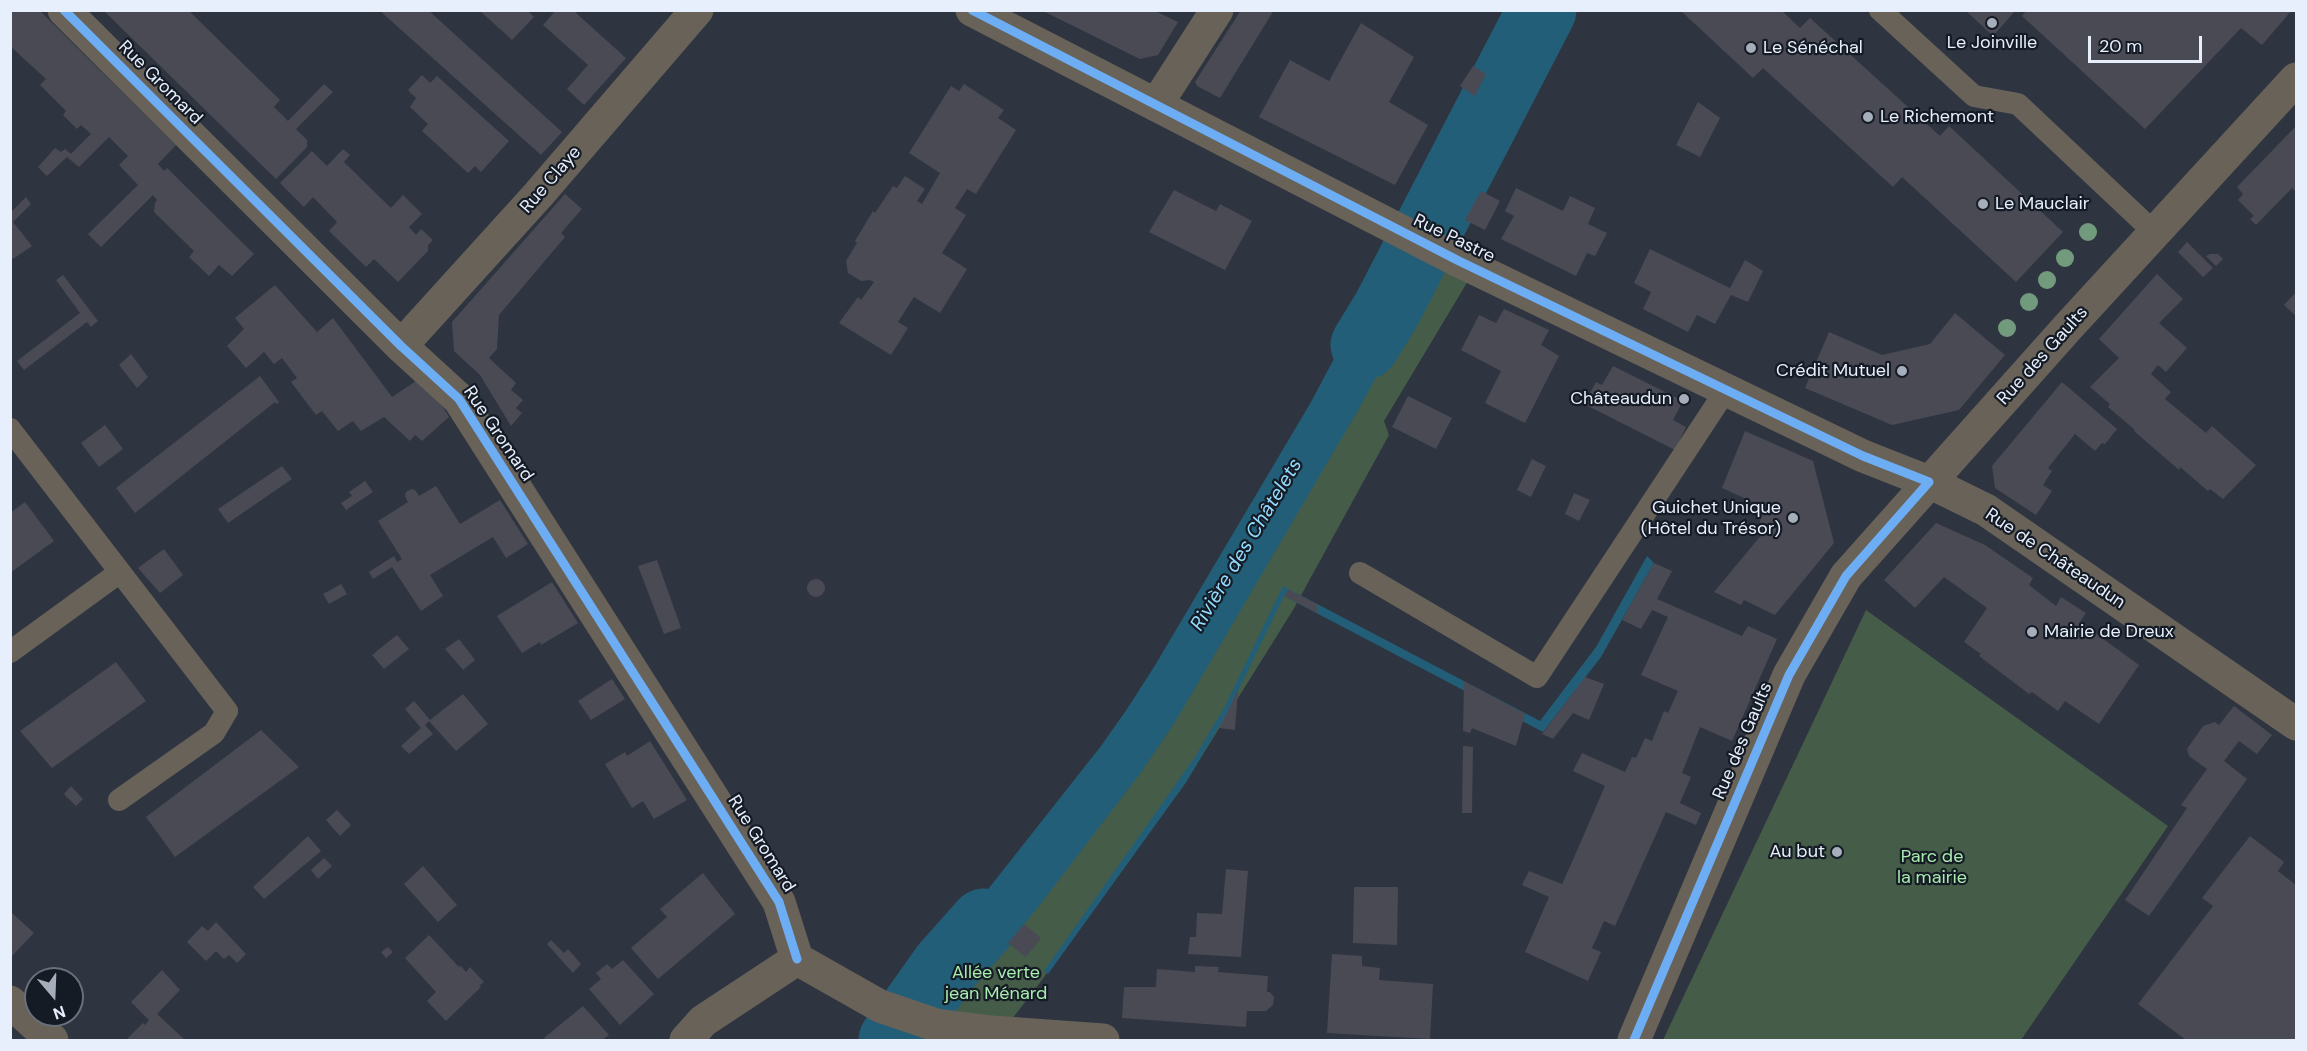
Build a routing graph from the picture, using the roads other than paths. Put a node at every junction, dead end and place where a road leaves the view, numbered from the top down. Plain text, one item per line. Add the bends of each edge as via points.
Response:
1 (64, 10) edge
2 (697, 10) edge
3 (972, 10) edge
4 (1217, 10) edge
5 (1880, 10) edge
6 (2296, 79) edge
7 (1155, 105) junction
8 (2155, 233) junction
9 (401, 346) junction
10 (1726, 390) junction
11 (10, 429) edge
12 (1929, 482) junction
13 (120, 572) junction
14 (1360, 573) dead end
15 (10, 652) edge
16 (2296, 724) edge
17 (119, 800) dead end
18 (797, 959) junction
19 (10, 1002) edge
20 (993, 1036) edge
21 (52, 1041) edge
22 (686, 1041) edge
23 (1103, 1041) edge
24 (1634, 1041) edge

1 - 9 street, Rue Gromard
2 - 9 street, Rue Claye
3 - 7 street, Rue Pastre
4 - 7 street
5 - 8 lane via 1974,96 2018,105
6 - 8 street, Rue des Gaults
7 - 10 street, Rue Pastre via 1459,261
8 - 12 street, Rue des Gaults
9 - 18 street, Rue Gromard via 459,399 779,902
10 - 12 street, Rue Pastre via 1863,456
10 - 14 lane via 1537,677
11 - 13 lane
12 - 16 street, Rue de Châteaudun via 1986,510
12 - 24 street, Rue des Gaults via 1846,576 1789,675
13 - 15 lane
13 - 17 lane via 227,711 213,733
18 - 20 street via 880,1006 936,1025
18 - 22 street via 703,1021
19 - 21 street
20 - 23 street

